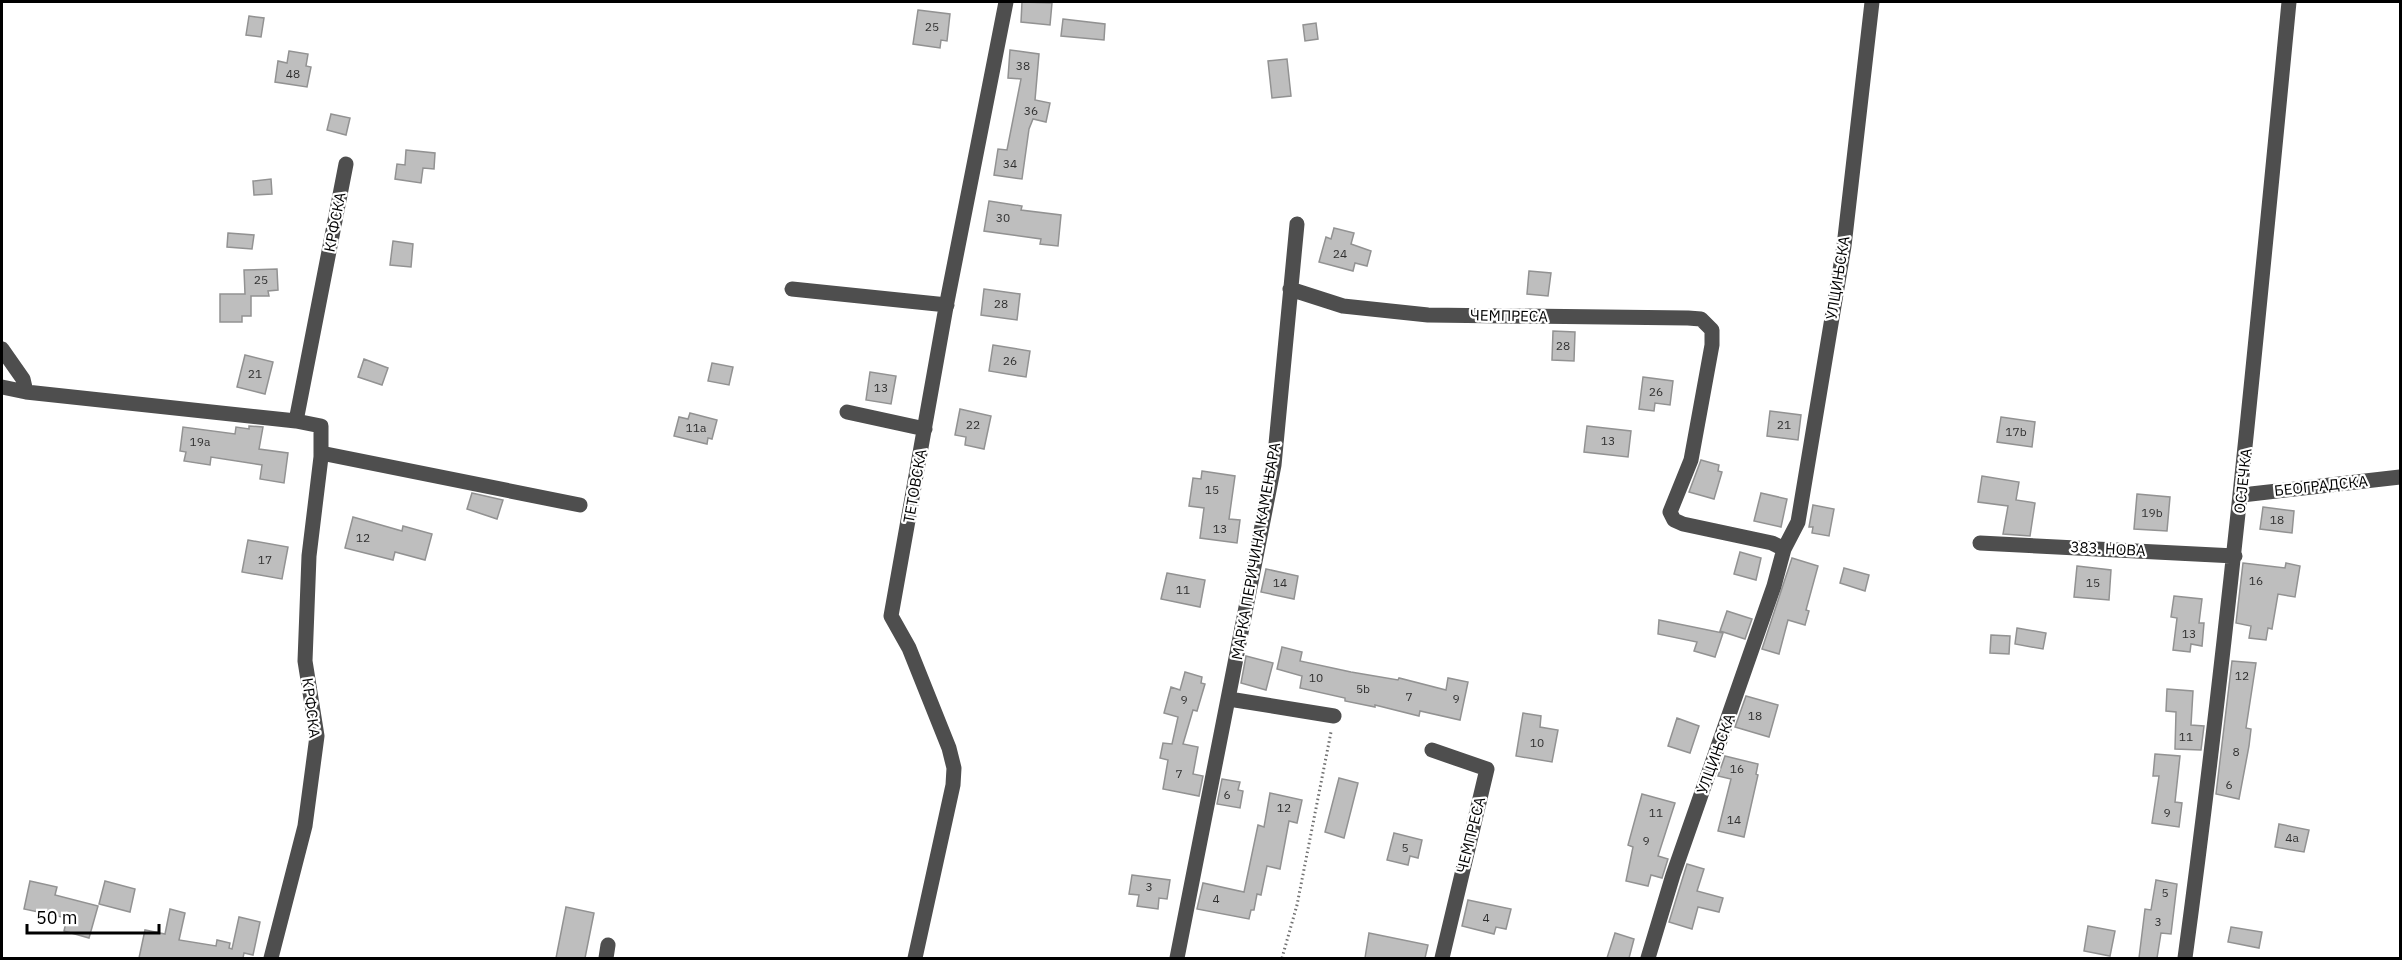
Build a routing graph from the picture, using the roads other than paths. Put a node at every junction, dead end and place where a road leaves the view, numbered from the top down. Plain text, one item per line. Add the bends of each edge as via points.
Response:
1 (1006, 2) edge
2 (1872, 2) edge
3 (2289, 2) edge
4 (346, 164) dead end
5 (1297, 224) dead end
6 (792, 289) dead end
7 (1290, 289) junction
8 (947, 305) junction
9 (2, 349) edge
10 (2, 387) edge
11 (26, 392) junction
12 (848, 412) dead end
13 (296, 421) junction
14 (925, 429) junction
15 (321, 453) junction
16 (2400, 477) edge
17 (2242, 495) junction
18 (580, 505) dead end
19 (1980, 543) dead end
20 (1784, 549) junction
21 (2235, 556) junction
22 (1228, 699) junction
23 (1334, 716) road end
24 (1432, 750) dead end
25 (271, 958) edge
26 (915, 958) edge
27 (1177, 958) edge
28 (1442, 958) edge
29 (1647, 958) edge
30 (2185, 958) edge

1 - 8 street, ТЕТОВСКА
2 - 20 street, УЛЦИЊСКА via 1842,257 1798,522
3 - 17 street, ОСЈЕЧКА
4 - 13 street, КРФСКА
5 - 7 street, МАРКА ПЕРИЧИНА КАМЕЊАРА
6 - 8 street
7 - 20 street, ЧЕМПРЕСА via 1343,306 1428,315 1701,319 1712,330 1712,345 1691,460 1670,512 1674,520 1683,524
7 - 22 street, МАРКА ПЕРИЧИНА КАМЕЊАРА via 1274,465
8 - 14 street, ТЕТОВСКА
9 - 11 street via 23,379
10 - 11 street, КРФСКА
11 - 13 street, КРФСКА
12 - 14 street
13 - 15 street, КРФСКА via 321,426
14 - 26 street, ТЕТОВСКА via 891,616 909,648 954,768
15 - 18 street
15 - 25 street, КРФСКА via 309,556 305,661 317,736 305,826
16 - 17 street, БЕОГРАДСКА
17 - 21 street, ОСЈЕЧКА
19 - 21 street, 383. НОВА
20 - 29 street, УЛЦИЊСКА
21 - 30 street, ОСЈЕЧКА
22 - 23 street
22 - 27 street, МАРКА ПЕРИЧИНА КАМЕЊАРА
24 - 28 street, ЧЕМПРЕСА via 1487,769

